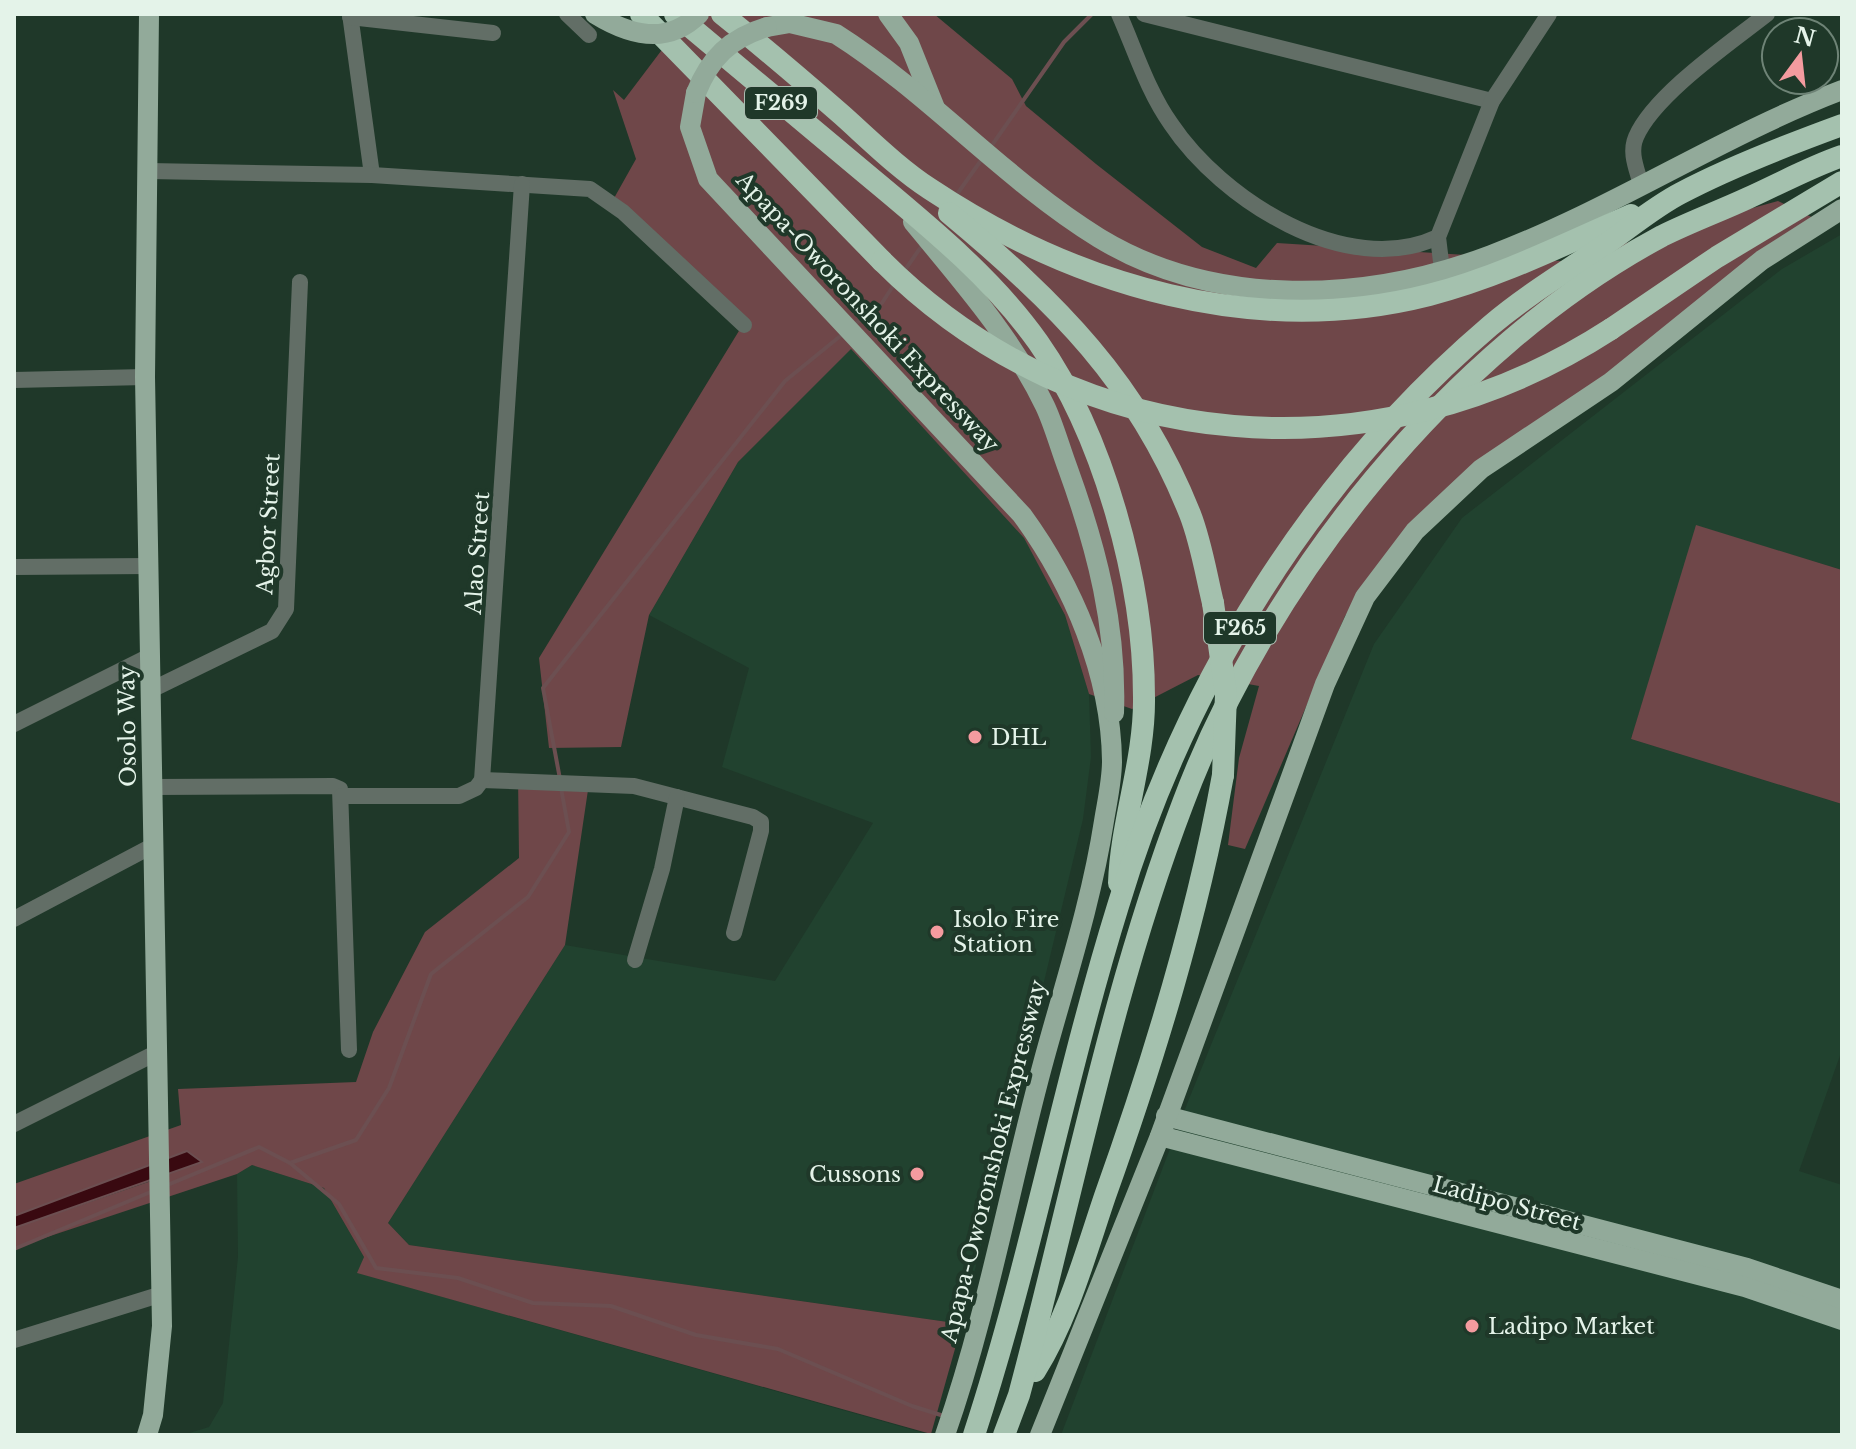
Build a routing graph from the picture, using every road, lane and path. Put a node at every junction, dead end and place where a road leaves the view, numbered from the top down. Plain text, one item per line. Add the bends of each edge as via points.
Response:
1 (149, 14) edge
2 (567, 14) edge
3 (595, 14) edge
4 (675, 14) edge
5 (699, 14) edge
6 (722, 14) edge
7 (739, 14) edge
8 (888, 14) edge
9 (1119, 14) edge
10 (1144, 14) edge
11 (1549, 14) edge
12 (1767, 14) edge
13 (350, 15) edge
14 (643, 17) edge
15 (493, 33) dead end
16 (589, 35) dead end
17 (788, 68) junction
18 (1842, 90) edge
19 (1492, 101) junction
20 (937, 112) junction
21 (1842, 125) edge
22 (1842, 156) edge
23 (149, 171) junction
24 (372, 175) junction
25 (1842, 182) edge
26 (522, 184) junction
27 (1641, 185) junction
28 (1680, 193) junction
29 (1842, 209) edge
30 (965, 217) junction
31 (1438, 237) junction
32 (942, 247) junction
33 (1442, 270) junction
34 (300, 282) dead end
35 (744, 325) dead end
36 (145, 377) junction
37 (14, 380) edge
38 (149, 566) junction
39 (14, 567) edge
40 (150, 656) junction
41 (153, 689) junction
42 (14, 724) edge
43 (1112, 761) junction
44 (482, 780) junction
45 (153, 787) junction
46 (342, 796) junction
47 (677, 797) junction
48 (154, 845) junction
49 (1118, 904) junction
50 (14, 919) edge
51 (734, 933) dead end
52 (635, 960) dead end
53 (349, 1050) dead end
54 (158, 1052) junction
55 (1166, 1116) junction
56 (14, 1124) edge
57 (1160, 1136) junction
58 (162, 1294) junction
59 (1842, 1300) edge
60 (1842, 1320) edge
61 (14, 1340) edge
62 (1019, 1395) junction
63 (147, 1435) edge
64 (945, 1435) edge
65 (974, 1435) edge
66 (1004, 1435) edge
67 (1040, 1435) edge

1 - 23 main road, Osolo Way
2 - 16 street
3 - 5 main road, bridge via 645,36 675,31
4 - 32 highway, F269 via 887,192
6 - 17 highway, F269
7 - 17 main road
8 - 20 main road via 909,43
9 - 31 street via 1169,123 1199,160 1250,202 1320,240 1410,246
10 - 19 street
11 - 19 street
12 - 27 street via 1677,87 1652,115 1636,137 1632,156
13 - 15 street
13 - 24 street
14 - 25 highway, bridge via 912,291 975,339 1058,383 1154,414 1244,428 1335,428 1438,409 1534,375
17 - 30 highway, F269 via 928,192
18 - 27 main road, Apapa-Oworonshoki Expressway via 1783,112
19 - 31 street
20 - 33 main road, Apapa-Oworonshoki Expressway via 1099,238 1151,264 1209,282 1265,291 1319,291
20 - 43 main road, Apapa-Oworonshoki Expressway, bridge via 836,34 790,23 746,33 725,47 706,68 690,127 708,179 994,483 1045,547 1087,632
21 - 28 highway, F265
22 - 62 highway, F265 via 1664,235 1541,318 1406,443 1293,584 1241,671 1169,841 1085,1135
23 - 24 street
23 - 36 main road, Osolo Way
24 - 26 street
26 - 35 street via 590,189 603,195
26 - 44 street, Alao Street
27 - 33 main road, Apapa-Oworonshoki Expressway via 1491,255
28 - 30 highway via 1548,253 1456,286 1339,309 1261,310 1172,297 1103,277
28 - 49 highway, F265 via 1491,326 1371,441 1330,491 1283,558 1200,702
29 - 55 main road via 1762,260 1611,382 1481,469 1439,505 1388,564 1358,609 1331,667
30 - 62 highway, bridge via 1074,325 1116,377 1164,454 1186,505 1213,603 1226,694 1223,775 1179,970 1077,1277 1043,1356
31 - 33 street
32 - 43 main road via 1045,406 1082,509 1105,587 1116,662
32 - 49 highway via 1005,303 1061,380 1107,486 1132,577 1144,700 1120,847
34 - 41 street, Agbor Street via 286,609 272,631
36 - 37 street
36 - 38 main road, Osolo Way
38 - 39 street
38 - 40 main road, Osolo Way
40 - 41 main road, Osolo Way
40 - 42 street
41 - 45 main road, Osolo Way
43 - 64 main road, Apapa-Oworonshoki Expressway via 1088,906 1041,1070 964,1381
44 - 46 street via 459,796
44 - 47 street via 634,786
45 - 46 street via 333,786
45 - 48 main road, Osolo Way
46 - 53 street
47 - 51 street via 761,822
47 - 52 street
48 - 50 street
48 - 54 main road, Osolo Way
49 - 65 highway, F265
54 - 56 street
54 - 58 main road, Osolo Way
55 - 57 main road
55 - 59 main road, Ladipo Street via 1747,1268
57 - 60 main road, Ladipo Street via 1745,1287
57 - 67 main road
58 - 61 street
58 - 63 main road, Osolo Way via 161,1357
62 - 66 highway, F265

